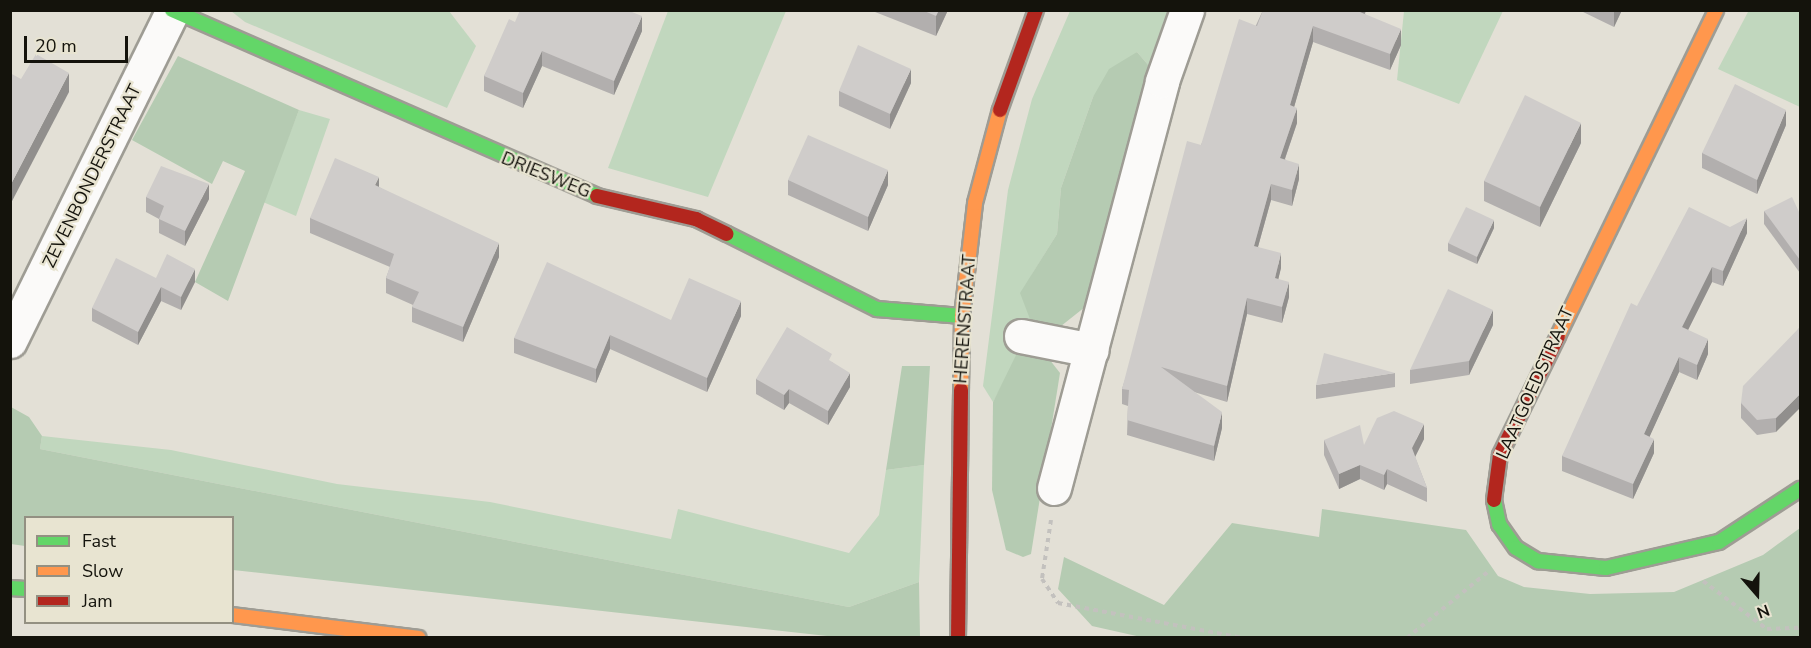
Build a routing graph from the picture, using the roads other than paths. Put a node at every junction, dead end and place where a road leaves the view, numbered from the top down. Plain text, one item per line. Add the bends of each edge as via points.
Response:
1 (1036, 10) edge
2 (1186, 10) edge
3 (1716, 10) edge
4 (172, 12) edge
5 (962, 316) junction
6 (1021, 336) dead end
7 (10, 341) edge
8 (1092, 350) junction
9 (1054, 488) road end
10 (1800, 489) edge
11 (234, 615) edge
12 (419, 638) edge
13 (958, 638) edge

1 - 5 main road, HERENSTRAAT via 1011,70 975,203
2 - 8 street via 1161,81
3 - 10 main road, LAATGOEDSTRAAT via 1500,455 1493,495 1499,524 1516,548 1538,561 1606,568 1719,542
4 - 5 main road, DRIESWEG via 581,192 696,219 877,309
4 - 7 street, ZEVENBONDERSTRAAT
5 - 13 main road, HERENSTRAAT
6 - 8 street
8 - 9 street
11 - 12 main road

